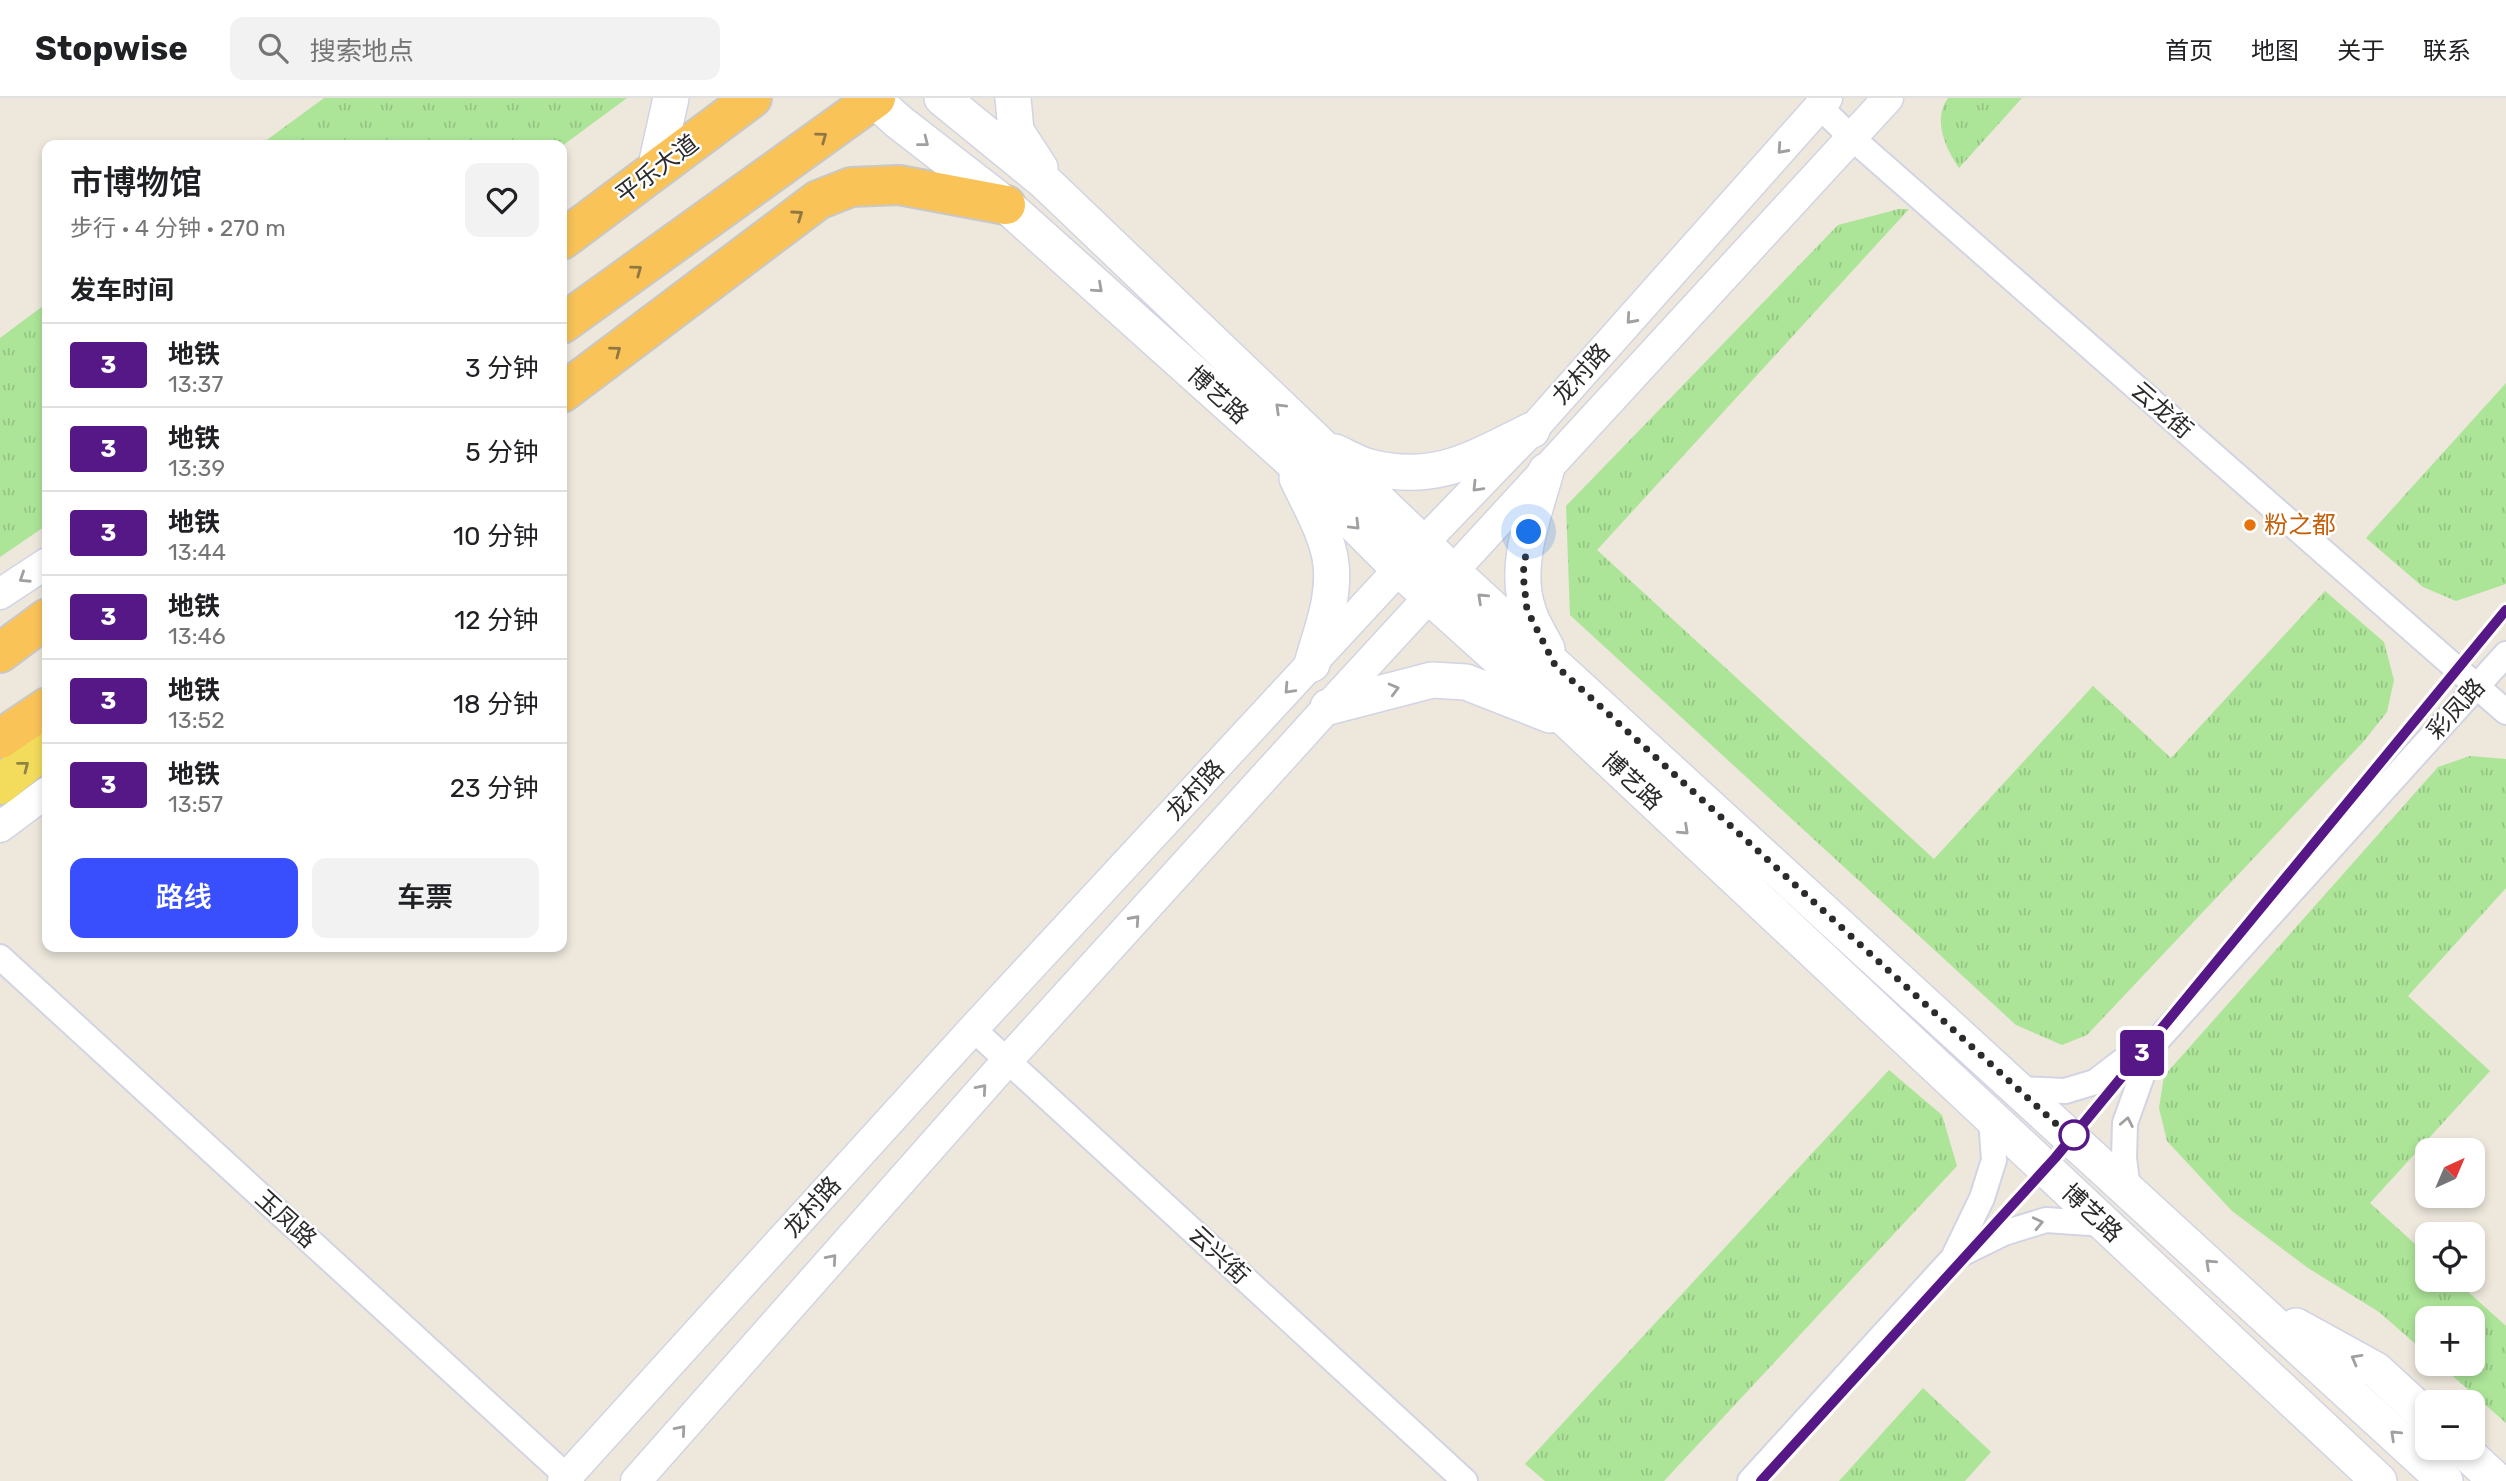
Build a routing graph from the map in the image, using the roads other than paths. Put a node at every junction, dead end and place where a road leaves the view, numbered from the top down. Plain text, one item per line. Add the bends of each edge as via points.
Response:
1 (671, 98) edge
2 (752, 98) edge
3 (874, 98) edge
4 (943, 98) edge
5 (1013, 98) edge
6 (1888, 98) edge
7 (1823, 102) edge
8 (1852, 138) junction
9 (655, 170) junction
10 (1055, 192) junction
11 (1006, 205) junction
12 (567, 236) edge
13 (567, 320) edge
14 (567, 389) edge
15 (1532, 430) junction
16 (1302, 450) junction
17 (1546, 471) junction
18 (1423, 542) junction
19 (42, 566) edge
20 (1399, 569) junction
21 (1453, 572) junction
22 (0, 594) edge
23 (1430, 596) junction
24 (42, 620) edge
25 (42, 621) edge
26 (0, 645) edge
27 (0, 653) edge
28 (2506, 654) edge
29 (1312, 664) junction
30 (1555, 665) junction
31 (2477, 687) junction
32 (1328, 707) junction
33 (42, 710) edge
34 (2506, 712) edge
35 (1569, 722) junction
36 (0, 739) edge
37 (42, 750) edge
38 (0, 785) edge
39 (42, 796) edge
40 (0, 827) edge
41 (0, 957) edge
42 (973, 1029) junction
43 (2153, 1045) junction
44 (1007, 1061) junction
45 (2019, 1089) junction
46 (1991, 1120) junction
47 (2128, 1189) junction
48 (2104, 1224) junction
49 (1952, 1258) junction
50 (2249, 1301) junction
51 (2415, 1406) edge
52 (2474, 1460) edge
53 (568, 1479) edge
54 (636, 1481) edge
55 (1465, 1481) edge
56 (1750, 1481) edge
57 (2379, 1481) edge
58 (2445, 1481) edge
59 (2497, 1481) edge

1 - 9 main road
2 - 9 highway, 平乐大道
3 -> 11 main road, 博艺路
13 -> 3 highway
4 - 10 main road, 博艺路
5 - 10 main road via 1016,131
6 - 8 street, 龙村路
7 - 8 street, 云龙街
7 -> 15 street, 龙村路
8 - 17 street, 龙村路
8 - 31 street, 云龙街
9 - 12 highway, 平乐大道
16 -> 10 main road, 博艺路
14 -> 11 highway via 818,201 851,187 900,185
11 -> 16 main road, 博艺路
15 - 16 main road via 1436,472 1368,467
15 -> 18 street, 龙村路
16 - 18 main road, 博艺路
16 -> 20 main road, 博艺路
16 - 29 main road via 1331,563 1329,608
17 - 21 street, 龙村路
17 - 30 main road via 1523,574 1527,610
18 - 20 street, 龙村路
18 - 21 main road, 博艺路
19 -> 22 street
20 - 23 main road, 博艺路
20 - 29 street, 龙村路
21 - 23 street, 龙村路
30 -> 21 main road, 博艺路
23 - 32 street, 龙村路
23 - 35 main road, 博艺路
24 - 26 main road
25 - 27 highway
28 - 31 street, 彩凤路
29 -> 42 street, 龙村路
30 - 45 main road, 博艺路
31 - 34 street, 云龙街
31 - 43 street, 彩凤路
32 -> 35 main road via 1432,681 1466,682
44 -> 32 street, 龙村路
33 - 36 highway
35 -> 46 main road, 博艺路
38 -> 37 main road
39 - 40 street
41 - 53 street, 玉凤路
42 - 44 street, 云兴街
42 - 53 street, 龙村路
43 - 45 street via 2095,1082 2065,1091
47 -> 43 street via 2124,1123
54 -> 44 street, 龙村路
44 - 55 street, 云兴街
45 - 47 main road, 博艺路
46 - 48 main road, 博艺路
46 - 49 street via 1994,1160 1982,1198
50 -> 47 main road, 博艺路
49 -> 48 street via 2004,1233 2046,1220
48 - 57 main road, 博艺路
49 - 56 street
51 -> 50 main road via 2376,1370
58 -> 50 main road, 博艺路
52 - 59 main road

